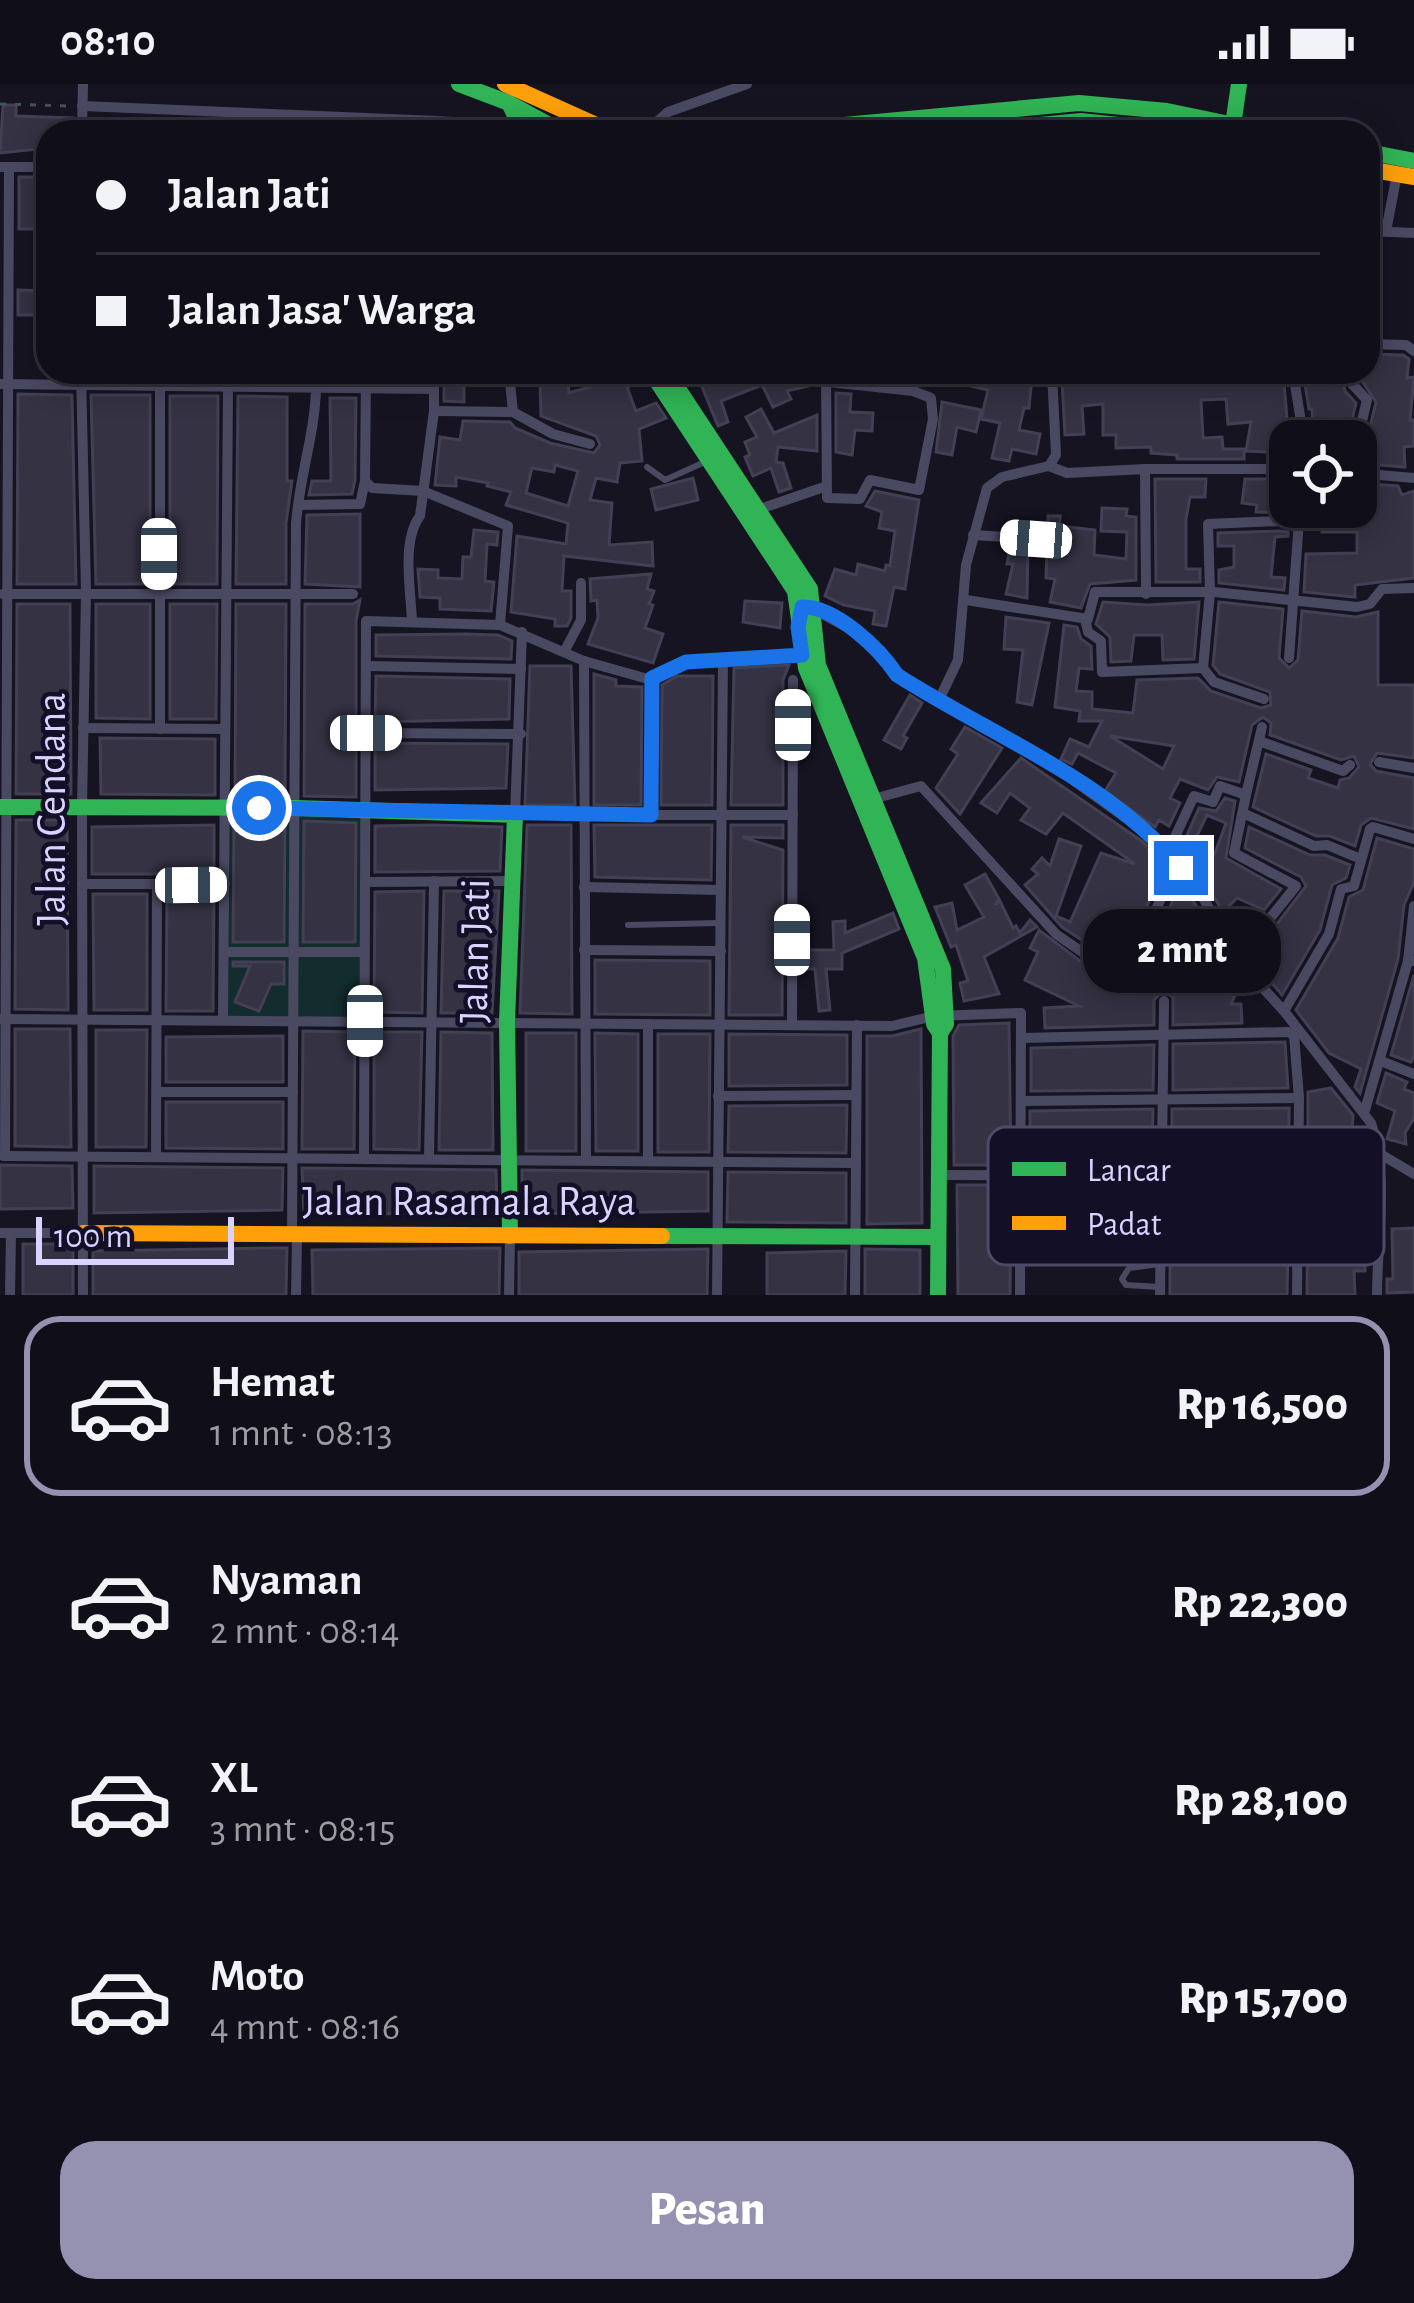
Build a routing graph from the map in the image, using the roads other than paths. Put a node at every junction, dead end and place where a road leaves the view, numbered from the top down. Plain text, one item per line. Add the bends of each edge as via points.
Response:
1 (83, 84) edge
2 (458, 84) edge
3 (747, 84) edge
4 (1239, 84) edge
5 (507, 93) edge
6 (77, 106) junction
7 (80, 120) edge
8 (264, 120) edge
9 (545, 120) edge
10 (580, 120) edge
11 (659, 120) edge
12 (898, 120) edge
13 (1209, 120) edge
14 (1234, 120) edge
15 (1380, 154) edge
16 (1414, 161) edge
17 (4, 167) edge
18 (36, 167) edge
19 (1406, 176) edge
20 (1380, 231) edge
21 (1386, 231) junction
22 (1414, 233) edge
23 (1380, 344) edge
24 (1414, 351) edge
25 (4, 384) edge
26 (302, 384) edge
27 (366, 384) edge
28 (434, 384) edge
29 (510, 384) edge
30 (659, 384) edge
31 (675, 384) edge
32 (828, 384) edge
33 (870, 384) edge
34 (1053, 384) edge
35 (1295, 384) edge
36 (1353, 384) edge
37 (81, 386) junction
38 (160, 386) junction
39 (228, 387) junction
40 (302, 388) junction
41 (316, 388) junction
42 (366, 388) junction
43 (434, 389) junction
44 (434, 411) junction
45 (513, 412) junction
46 (1301, 420) edge
47 (1362, 420) edge
48 (590, 444) dead end
49 (709, 460) junction
50 (1049, 466) junction
51 (647, 467) dead end
52 (1145, 469) junction
53 (1269, 470) edge
54 (1377, 475) edge
55 (1414, 478) edge
56 (365, 481) junction
57 (824, 487) junction
58 (423, 491) junction
59 (298, 505) junction
60 (757, 510) junction
61 (1269, 521) edge
62 (1298, 528) edge
63 (973, 535) junction
64 (1036, 539) dead end
65 (790, 572) junction
66 (581, 583) dead end
67 (1414, 588) edge
68 (1210, 592) junction
69 (86, 593) junction
70 (1146, 593) junction
71 (3, 594) edge
72 (297, 594) junction
73 (353, 594) dead end
74 (158, 595) junction
75 (225, 596) junction
76 (1293, 597) junction
77 (966, 600) junction
78 (808, 607) junction
79 (1085, 619) junction
80 (412, 622) junction
81 (500, 626) junction
82 (522, 632) junction
83 (564, 652) junction
84 (808, 654) junction
85 (1289, 658) dead end
86 (723, 659) junction
87 (584, 661) junction
88 (366, 666) junction
89 (521, 668) junction
90 (1203, 668) junction
91 (652, 678) junction
92 (793, 680) dead end
93 (1264, 699) dead end
94 (938, 702) junction
95 (83, 728) junction
96 (160, 729) junction
97 (223, 729) junction
98 (3, 730) edge
99 (366, 733) junction
100 (520, 734) junction
101 (1379, 762) dead end
102 (1350, 765) dead end
103 (1414, 768) edge
104 (1246, 795) junction
105 (873, 799) junction
106 (3, 807) edge
107 (82, 807) junction
108 (223, 808) junction
109 (295, 808) junction
110 (365, 809) junction
111 (1243, 813) junction
112 (515, 815) junction
113 (584, 815) junction
114 (651, 815) junction
115 (721, 815) junction
116 (793, 815) junction
117 (1414, 839) edge
118 (1168, 852) junction
119 (1361, 859) junction
120 (1181, 868) junction
121 (434, 880) junction
122 (511, 881) junction
123 (2, 882) edge
124 (367, 882) junction
125 (82, 884) junction
126 (225, 884) junction
127 (157, 885) junction
128 (584, 887) junction
129 (720, 890) junction
130 (1414, 906) edge
131 (720, 922) junction
132 (628, 925) dead end
133 (294, 950) junction
134 (584, 950) junction
135 (721, 951) junction
136 (225, 952) junction
137 (364, 952) junction
138 (1238, 958) junction
139 (1411, 961) edge
140 (1164, 1001) dead end
141 (1284, 1010) junction
142 (2, 1019) edge
143 (82, 1020) junction
144 (157, 1020) junction
145 (223, 1020) junction
146 (293, 1020) junction
147 (365, 1021) junction
148 (430, 1022) junction
149 (507, 1022) junction
150 (940, 1022) junction
151 (585, 1023) junction
152 (648, 1024) junction
153 (720, 1024) junction
154 (792, 1024) junction
155 (857, 1025) junction
156 (1163, 1033) junction
157 (1021, 1038) junction
158 (1381, 1061) junction
159 (1414, 1074) edge
160 (2, 1091) edge
161 (157, 1092) junction
162 (293, 1092) junction
163 (855, 1095) junction
164 (718, 1096) junction
165 (1299, 1098) junction
166 (1162, 1100) junction
167 (1021, 1101) junction
168 (1365, 1110) junction
169 (1021, 1127) edge
170 (1162, 1127) edge
171 (1299, 1127) edge
172 (1372, 1127) edge
173 (2, 1156) edge
174 (83, 1156) junction
175 (156, 1156) junction
176 (1384, 1156) edge
177 (292, 1159) junction
178 (364, 1159) junction
179 (429, 1160) junction
180 (506, 1160) junction
181 (586, 1160) junction
182 (648, 1161) junction
183 (718, 1162) junction
184 (855, 1163) junction
185 (1414, 1174) edge
186 (940, 1175) junction
187 (988, 1175) edge
188 (5, 1233) edge
189 (83, 1233) junction
190 (294, 1236) junction
191 (510, 1236) junction
192 (856, 1236) junction
193 (717, 1237) junction
194 (938, 1237) junction
195 (1152, 1265) edge
196 (1298, 1265) edge
197 (1376, 1265) edge
198 (1160, 1291) edge
199 (10, 1295) edge
200 (83, 1295) edge
201 (296, 1295) edge
202 (509, 1295) edge
203 (717, 1295) edge
204 (855, 1295) edge
205 (938, 1295) edge
206 (1297, 1295) edge
207 (1376, 1295) edge

1 - 6 street
2 - 5 main road
3 - 11 street
4 - 14 main road
5 - 9 main road
5 - 10 main road
6 - 7 street
6 - 8 street
12 - 13 main road via 1079,103
15 - 16 main road
17 - 18 street
17 - 25 street
19 - 21 street
20 - 21 street
21 - 22 street
23 - 24 street
25 - 37 street
25 - 71 street
26 - 40 street
27 - 42 street
28 - 43 street
29 - 45 street
30 - 49 main road
31 - 60 main road
32 - 57 street
33 - 57 street via 926,394 934,404 919,490 870,480 860,499 832,499
34 - 50 street via 1056,455
35 - 46 street
36 - 47 street via 1367,400
37 - 38 street
37 - 69 street, Jalan Cendana
38 - 39 street
38 - 74 street
39 - 40 street
39 - 75 street
40 - 41 street
41 - 42 street
41 - 59 street
42 - 43 street
42 - 56 street
43 - 44 street
44 - 45 street
44 - 58 street
45 - 48 street
49 - 51 lane via 665,480
49 - 65 main road
50 - 52 street via 1067,473
50 - 63 street via 992,481
52 - 53 street
52 - 70 street
54 - 55 street
56 - 58 street
56 - 59 street via 358,505
57 - 60 street
58 - 80 street via 410,548
58 - 81 street via 508,526
59 - 72 street
60 - 65 main road
61 - 68 street via 1208,524
62 - 76 street
63 - 64 street
63 - 77 street
65 - 78 main road
66 - 83 street via 581,620
67 - 76 street via 1382,590 1357,607
68 - 70 street
68 - 76 street
68 - 90 street
69 - 71 street
69 - 74 street
69 - 95 street, Jalan Cendana
70 - 79 street via 1095,592
71 - 98 street
72 - 73 street
72 - 75 street
72 - 109 street
74 - 75 street
74 - 96 street
75 - 97 street
76 - 85 street
77 - 79 street
77 - 94 street via 958,660
78 - 84 main road via 798,627
78 - 94 street via 871,643 897,675
79 - 90 street via 1101,641 1102,672
80 - 81 street
80 - 88 street via 366,621
81 - 82 street
82 - 83 street
82 - 89 street
83 - 87 street
84 - 86 street
84 - 105 main road
84 - 150 main road via 925,958
86 - 91 street via 686,662
86 - 115 street
87 - 91 street
87 - 113 street
88 - 89 street
88 - 99 street
89 - 100 street
90 - 93 street via 1214,682
91 - 114 street
92 - 116 street
94 - 118 street via 1058,769
95 - 96 street
95 - 107 street, Jalan Cendana
96 - 97 street
97 - 108 street
98 - 106 street
99 - 100 street
99 - 110 street
100 - 112 street
101 - 103 street
102 - 104 street via 1343,771 1260,734
104 - 111 street
104 - 118 street via 1220,786 1213,802 1194,796
105 - 120 street via 922,786 1056,934 1118,977 1130,974
105 - 150 main road via 943,969
106 - 107 main road
106 - 123 street
107 - 108 main road
107 - 125 street, Jalan Cendana
108 - 109 main road
108 - 126 street
109 - 110 main road
109 - 133 street
110 - 112 main road
110 - 124 street
111 - 119 street
111 - 138 street via 1234,853 1296,886
112 - 113 street
112 - 122 main road, Jalan Jati
113 - 114 street
113 - 128 street
114 - 115 street
115 - 116 street
115 - 129 street
116 - 154 street
117 - 119 street via 1371,828
118 - 120 street
119 - 141 street via 1354,886 1341,889 1329,934
120 - 138 street
121 - 122 street
121 - 124 street
121 - 148 street
122 - 149 main road, Jalan Jati
123 - 142 street
124 - 137 street
125 - 127 street
125 - 143 street, Jalan Cendana
126 - 127 street
126 - 136 street
127 - 144 street
128 - 129 street
128 - 134 street
129 - 131 street
130 - 139 street
131 - 132 lane
131 - 135 street
133 - 136 street
133 - 137 street
133 - 146 street
134 - 135 street
134 - 151 street
135 - 153 street
136 - 145 street
137 - 147 street
138 - 141 street
139 - 158 street
140 - 156 street
141 - 168 street
142 - 143 street
142 - 160 street
143 - 144 street
143 - 174 street, Jalan Cendana
144 - 145 street
144 - 161 street
145 - 146 street
146 - 147 street
146 - 162 street
147 - 148 street
147 - 178 street
148 - 149 street
148 - 179 street
149 - 151 street
149 - 180 main road, Jalan Jati
150 - 155 street
150 - 157 street via 1021,1013
150 - 186 main road
151 - 152 street
151 - 181 street
152 - 153 street
152 - 182 street
153 - 154 street
153 - 164 street
154 - 155 street
155 - 163 street
156 - 157 street
156 - 165 street via 1288,1032 1296,1041
156 - 166 street
157 - 167 street
158 - 159 street
158 - 168 street
160 - 173 street
161 - 162 street
161 - 175 street
162 - 177 street
163 - 164 street
163 - 184 street
164 - 183 street
165 - 166 street
165 - 171 street
166 - 167 street
166 - 170 street
167 - 169 street
168 - 172 street
173 - 174 street
174 - 175 street
174 - 189 street, Jalan Cendana
175 - 177 street
176 - 185 street
177 - 178 street
177 - 190 street
178 - 179 street
179 - 180 street
180 - 181 street
180 - 191 main road, Jalan Jati
181 - 182 street
182 - 183 street
183 - 184 street
183 - 193 street
184 - 192 street
186 - 187 street
186 - 194 main road
188 - 189 street, Jalan Rasamala Raya
188 - 199 street
189 - 190 main road, Jalan Rasamala Raya
189 - 200 street, Jalan Cendana
190 - 191 main road, Jalan Rasamala Raya
190 - 201 street
191 - 193 main road, Jalan Rasamala Raya
191 - 202 street
192 - 193 main road, Jalan Rasamala Raya
192 - 194 main road, Jalan Rasamala Raya
192 - 204 street
193 - 203 street
194 - 205 main road
195 - 198 lane via 1129,1268 1123,1279
196 - 206 street
197 - 207 street

